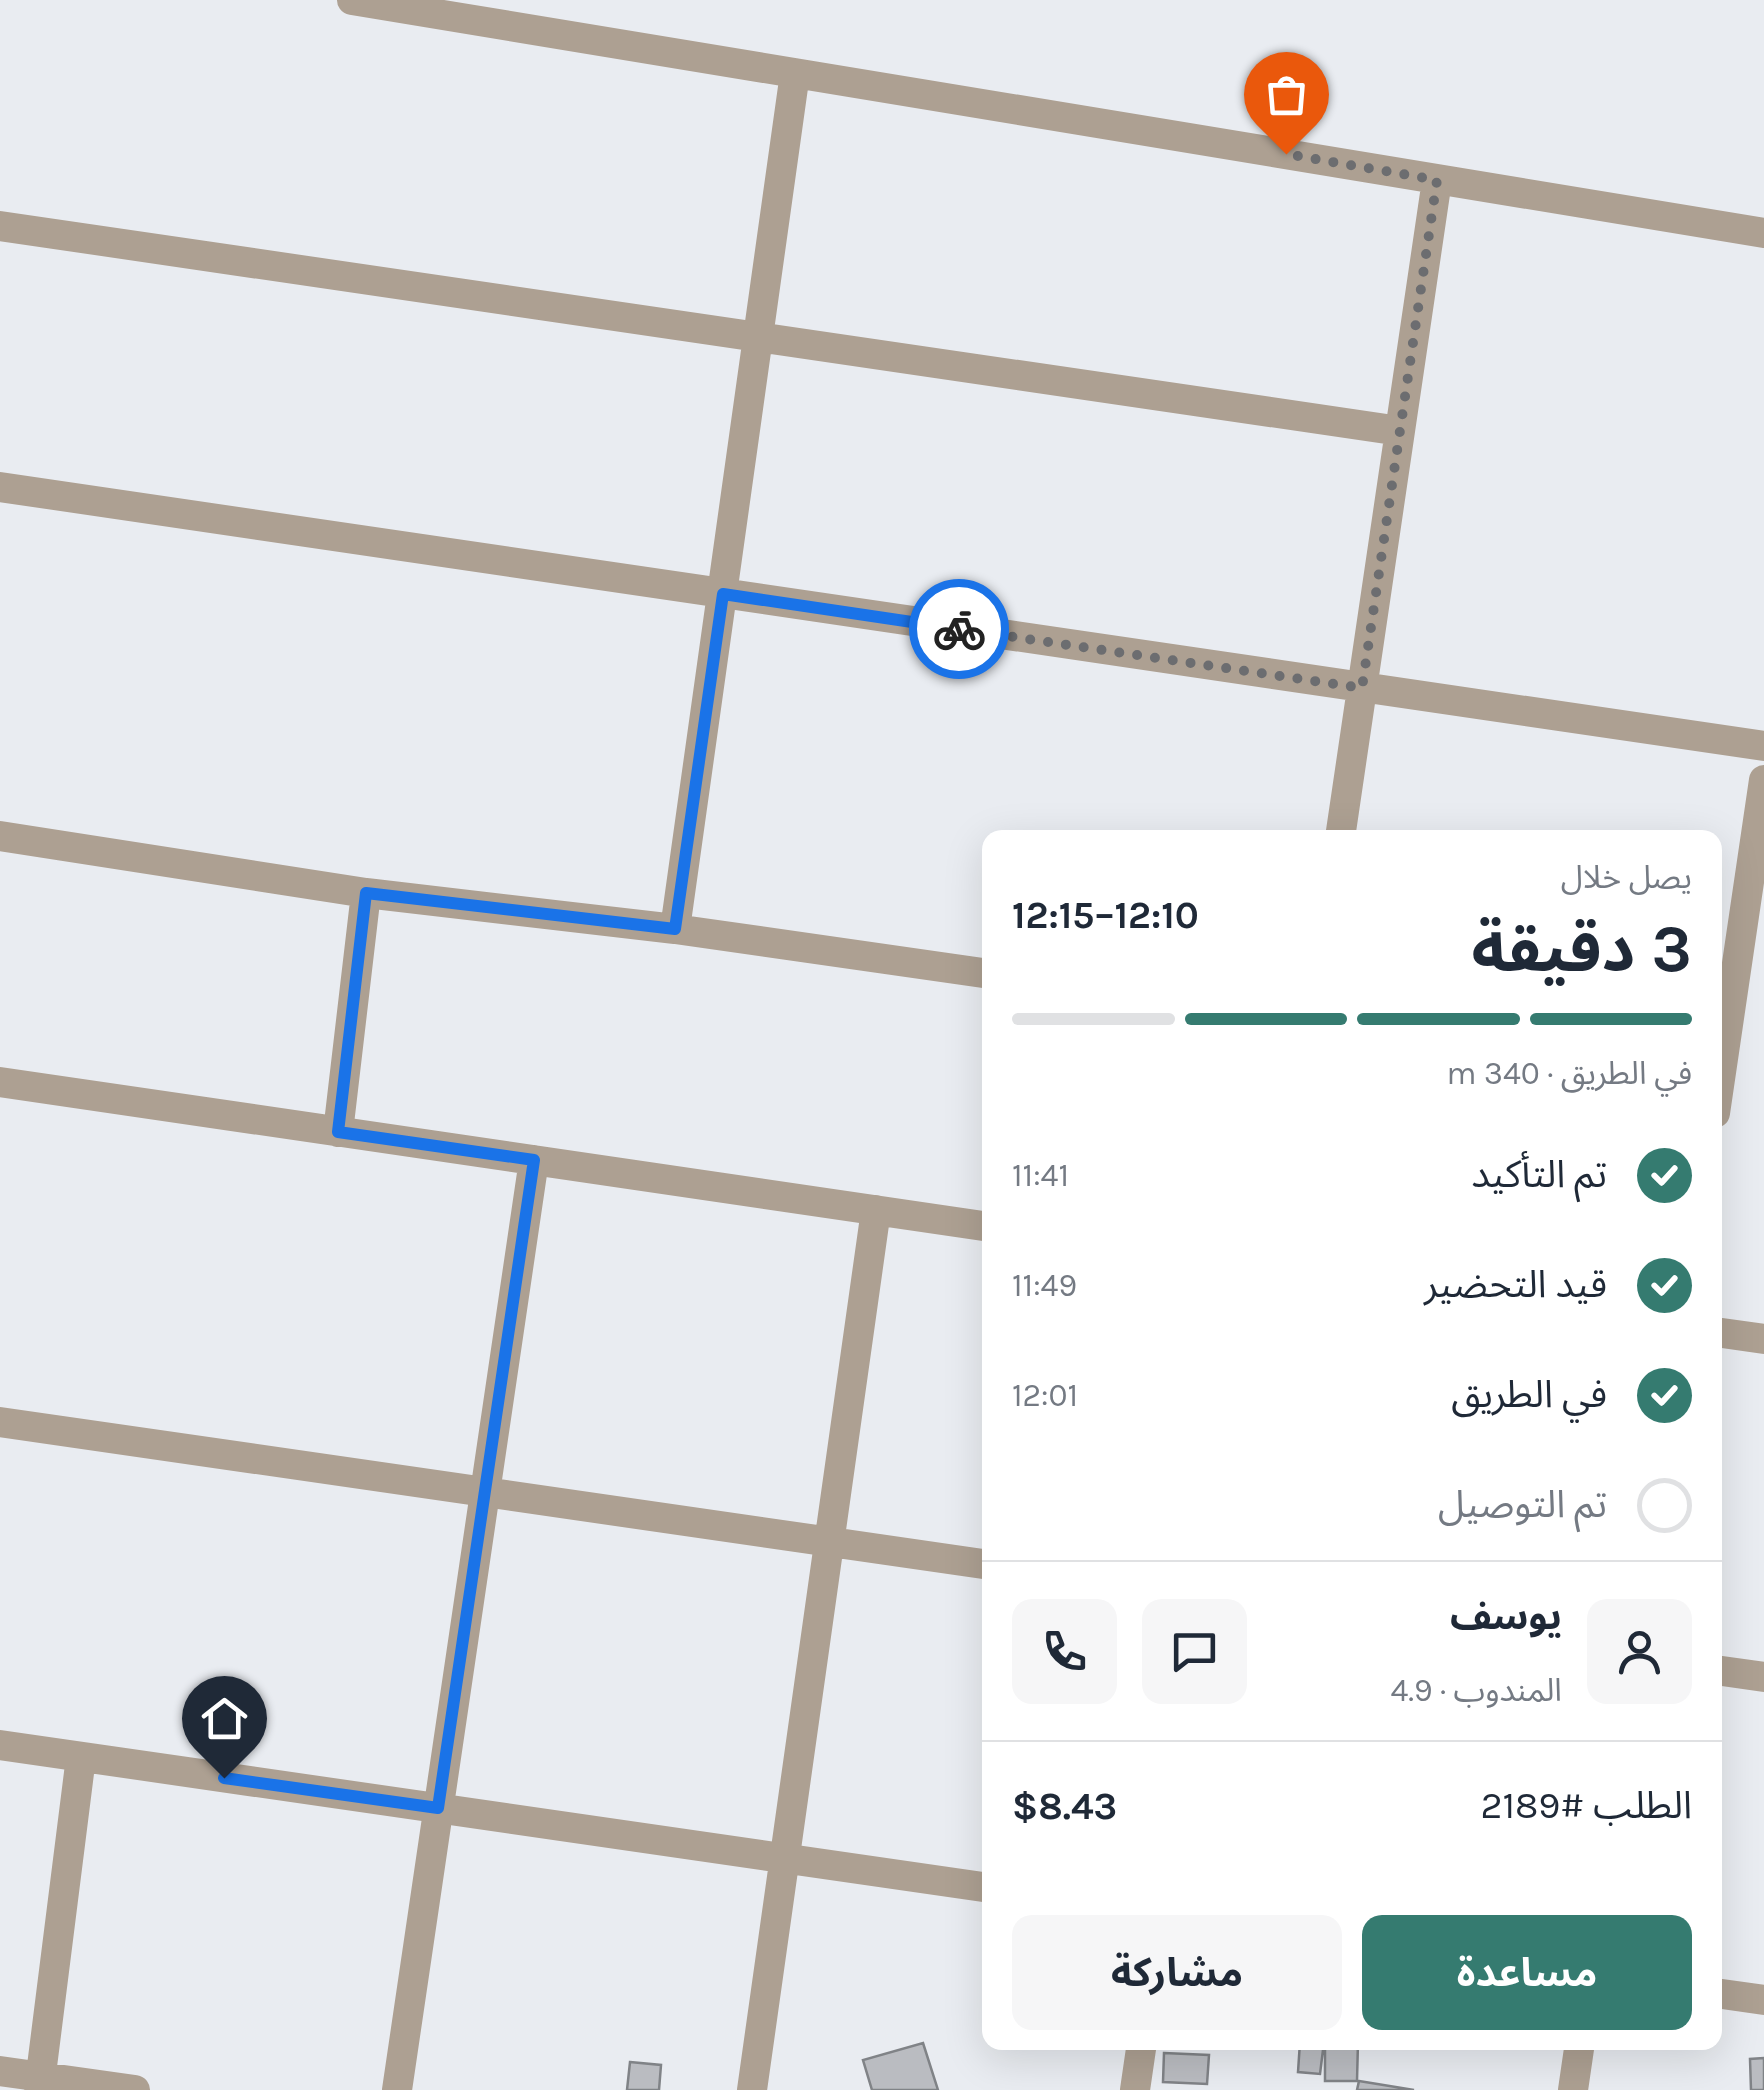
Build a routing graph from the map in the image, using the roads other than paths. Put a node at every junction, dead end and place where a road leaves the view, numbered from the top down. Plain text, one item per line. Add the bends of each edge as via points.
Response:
1 (352, 0) edge
2 (795, 73) junction
3 (1437, 180) junction
4 (0, 226) edge
5 (1764, 233) edge
6 (760, 335) junction
7 (1400, 431) junction
8 (0, 487) edge
9 (723, 594) junction
10 (1362, 688) junction
11 (1764, 746) edge
12 (1764, 780) edge
13 (1341, 830) edge
14 (0, 836) edge
15 (366, 893) junction
16 (675, 929) junction
17 (1751, 952) edge
18 (982, 973) edge
19 (0, 1082) edge
20 (1722, 1082) edge
21 (338, 1132) junction
22 (534, 1160) junction
23 (876, 1210) junction
24 (982, 1225) edge
25 (1722, 1333) edge
26 (1764, 1338) edge
27 (0, 1422) edge
28 (484, 1493) junction
29 (830, 1542) junction
30 (982, 1564) edge
31 (1722, 1671) edge
32 (1764, 1676) edge
33 (0, 1745) edge
34 (81, 1757) junction
35 (438, 1808) junction
36 (785, 1858) junction
37 (982, 1887) edge
38 (1722, 1994) edge
39 (1764, 2000) edge
40 (1141, 2050) edge
41 (1579, 2050) edge
42 (0, 2071) edge
43 (40, 2083) edge
44 (135, 2090) edge
45 (397, 2090) edge
46 (752, 2090) edge
47 (1134, 2090) edge
48 (1573, 2090) edge

1 - 2 street
2 - 3 street
2 - 6 street
3 - 5 street
3 - 7 street
4 - 6 street
6 - 7 street
6 - 9 street
7 - 10 street
8 - 9 street
9 - 10 street
9 - 16 street
10 - 11 street
10 - 13 street
12 - 17 street
14 - 15 street
15 - 16 street
15 - 21 street
16 - 18 street
17 - 20 street
19 - 21 street
21 - 22 street
22 - 23 street
22 - 28 street
23 - 24 street
23 - 29 street
25 - 26 street
27 - 28 street
28 - 29 street
28 - 35 street
29 - 30 street
29 - 36 street
31 - 32 street
33 - 34 street
34 - 35 street
34 - 43 street
35 - 36 street
35 - 45 street
36 - 37 street
36 - 46 street
38 - 39 street
40 - 47 street
41 - 48 street
42 - 43 street
43 - 44 street

